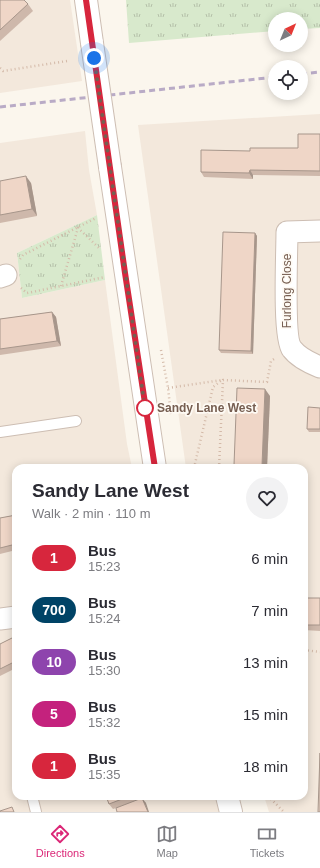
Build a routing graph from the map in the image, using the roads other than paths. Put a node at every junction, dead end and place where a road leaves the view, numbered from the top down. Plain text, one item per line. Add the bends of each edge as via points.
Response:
1 (86, 0) edge
2 (320, 231) edge
3 (320, 367) edge
4 (76, 421) dead end
5 (0, 432) edge
6 (154, 464) edge
7 (12, 617) edge
8 (0, 619) edge
9 (33, 800) edge
10 (228, 800) edge
11 (36, 812) edge
12 (231, 812) edge

1 - 6 street, bridge
2 - 3 street, Furlong Close via 287,232 287,329 291,348 308,362
4 - 5 lane
7 - 8 street
9 - 11 lane
10 - 12 street

